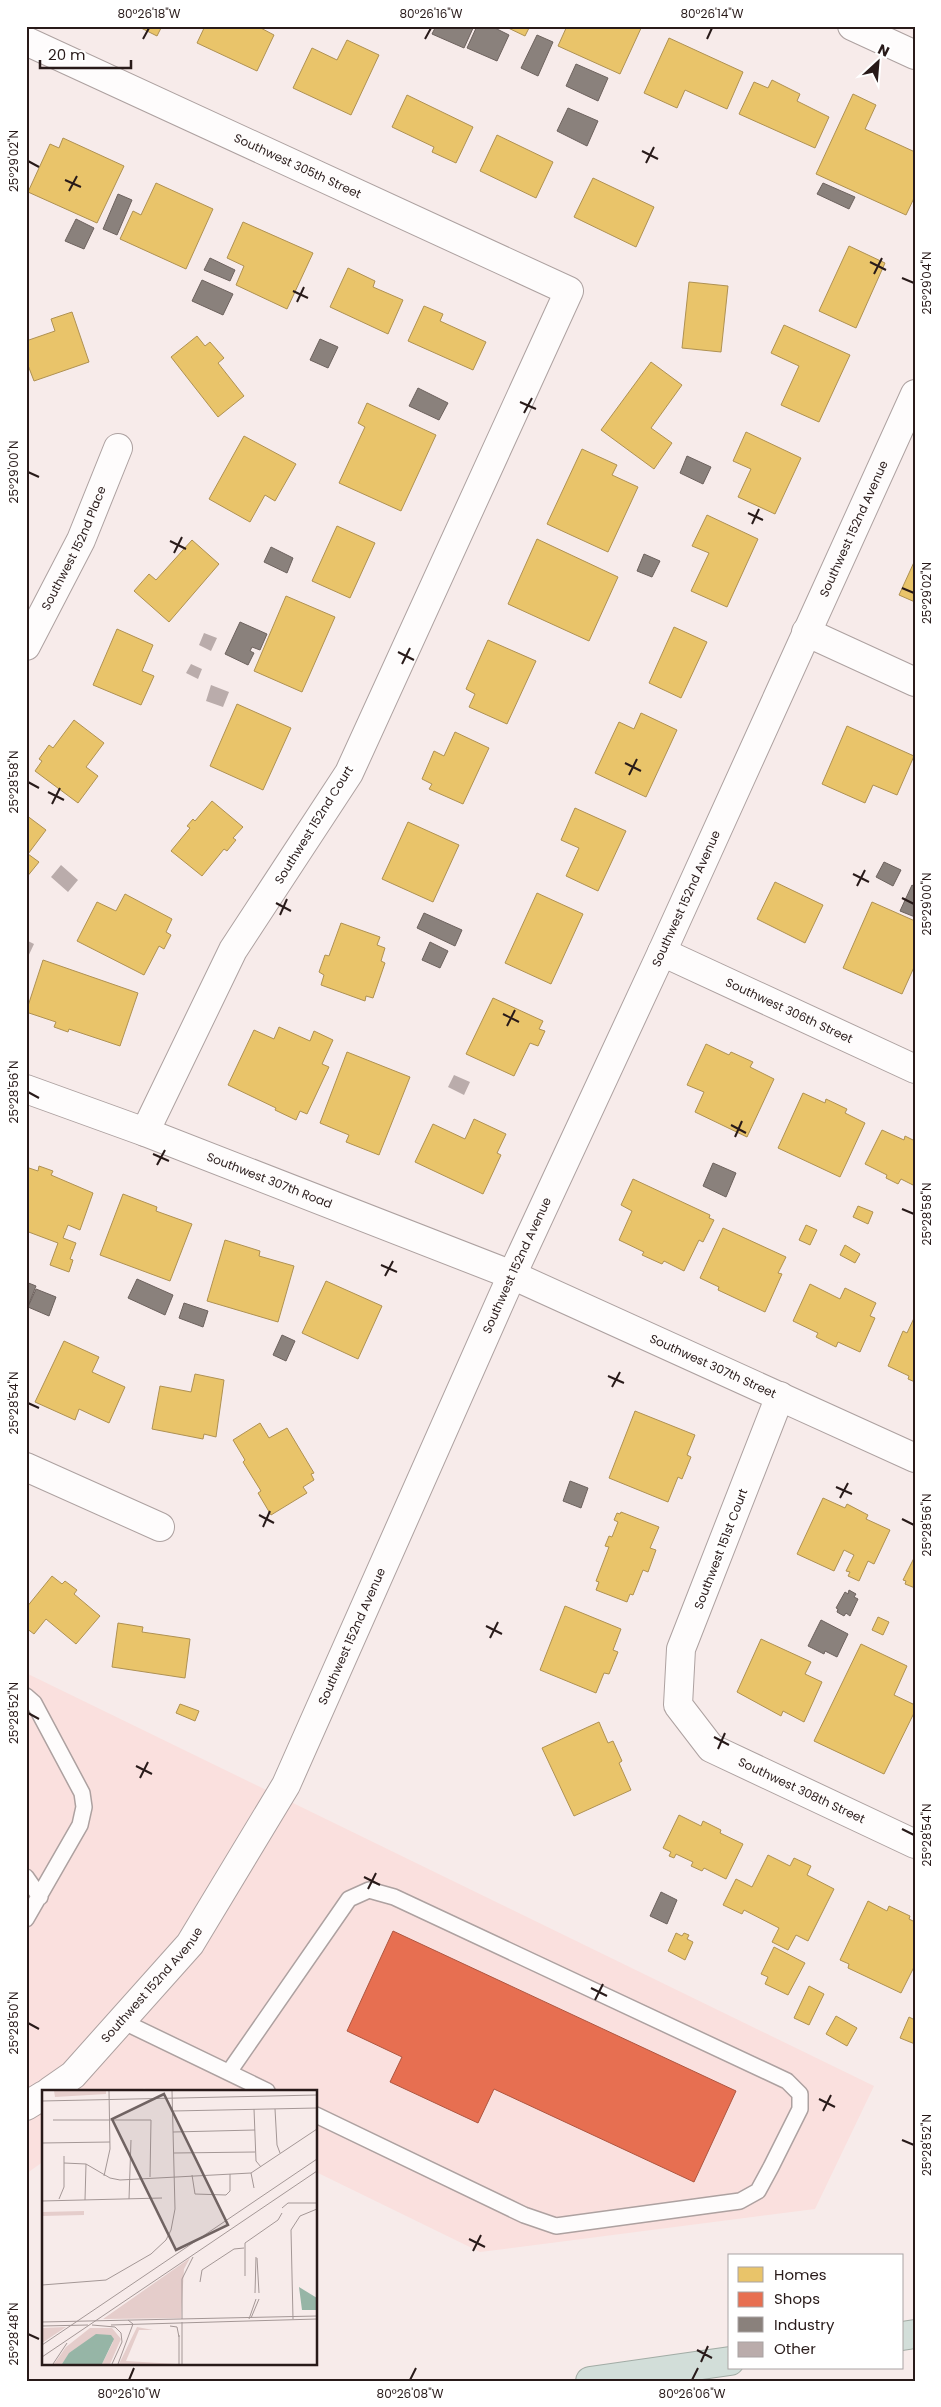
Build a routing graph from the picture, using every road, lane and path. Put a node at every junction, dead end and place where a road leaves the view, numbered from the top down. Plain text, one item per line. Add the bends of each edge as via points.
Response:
1 (852, 26) edge
2 (26, 41) edge
3 (915, 55) edge
4 (569, 291) joint
5 (915, 394) edge
6 (118, 448) dead end
7 (806, 632) junction
8 (26, 646) edge
9 (915, 682) edge
10 (662, 952) junction
11 (915, 1069) edge
12 (26, 1089) edge
13 (145, 1132) junction
14 (512, 1275) junction
15 (780, 1396) junction
16 (915, 1458) edge
17 (26, 1467) edge
18 (160, 1527) dead end
19 (26, 1696) edge
20 (678, 1705) joint
21 (915, 1844) edge
22 (26, 1877) edge
23 (40, 1897) junction
24 (26, 1919) edge
25 (122, 2021) junction
26 (229, 2072) junction
27 (51, 2090) edge
28 (265, 2090) edge
29 (42, 2096) edge
30 (26, 2106) edge
31 (318, 2116) edge
32 (728, 2361) edge
33 (590, 2381) edge

1 - 3 street
2 - 4 street, Southwest 305th Street
4 - 13 street, Southwest 152nd Court via 349,773 233,950
5 - 7 street, Southwest 152nd Avenue
6 - 8 street, Southwest 152nd Place via 81,540
7 - 9 street
7 - 10 street, Southwest 152nd Avenue
10 - 11 street, Southwest 306th Street
10 - 14 street, Southwest 152nd Avenue
12 - 13 street, Southwest 307th Road
13 - 14 street, Southwest 307th Road
14 - 15 street, Southwest 307th Street
14 - 25 street, Southwest 152nd Avenue via 286,1785 190,1944
15 - 16 street, Southwest 307th Street
15 - 20 street, Southwest 151st Court via 682,1650
17 - 18 street
19 - 23 lane via 34,1703 82,1793 84,1807 80,1825
20 - 21 street, Southwest 308th Street via 710,1748
22 - 23 lane
23 - 24 lane
25 - 26 lane
25 - 27 street, Southwest 152nd Avenue via 73,2075
26 - 28 lane
26 - 31 lane via 350,1899 370,1890 394,1897 787,2081 800,2094 800,2109 771,2168 758,2191 740,2201 556,2226 524,2215
29 - 30 street
32 - 33 highway

